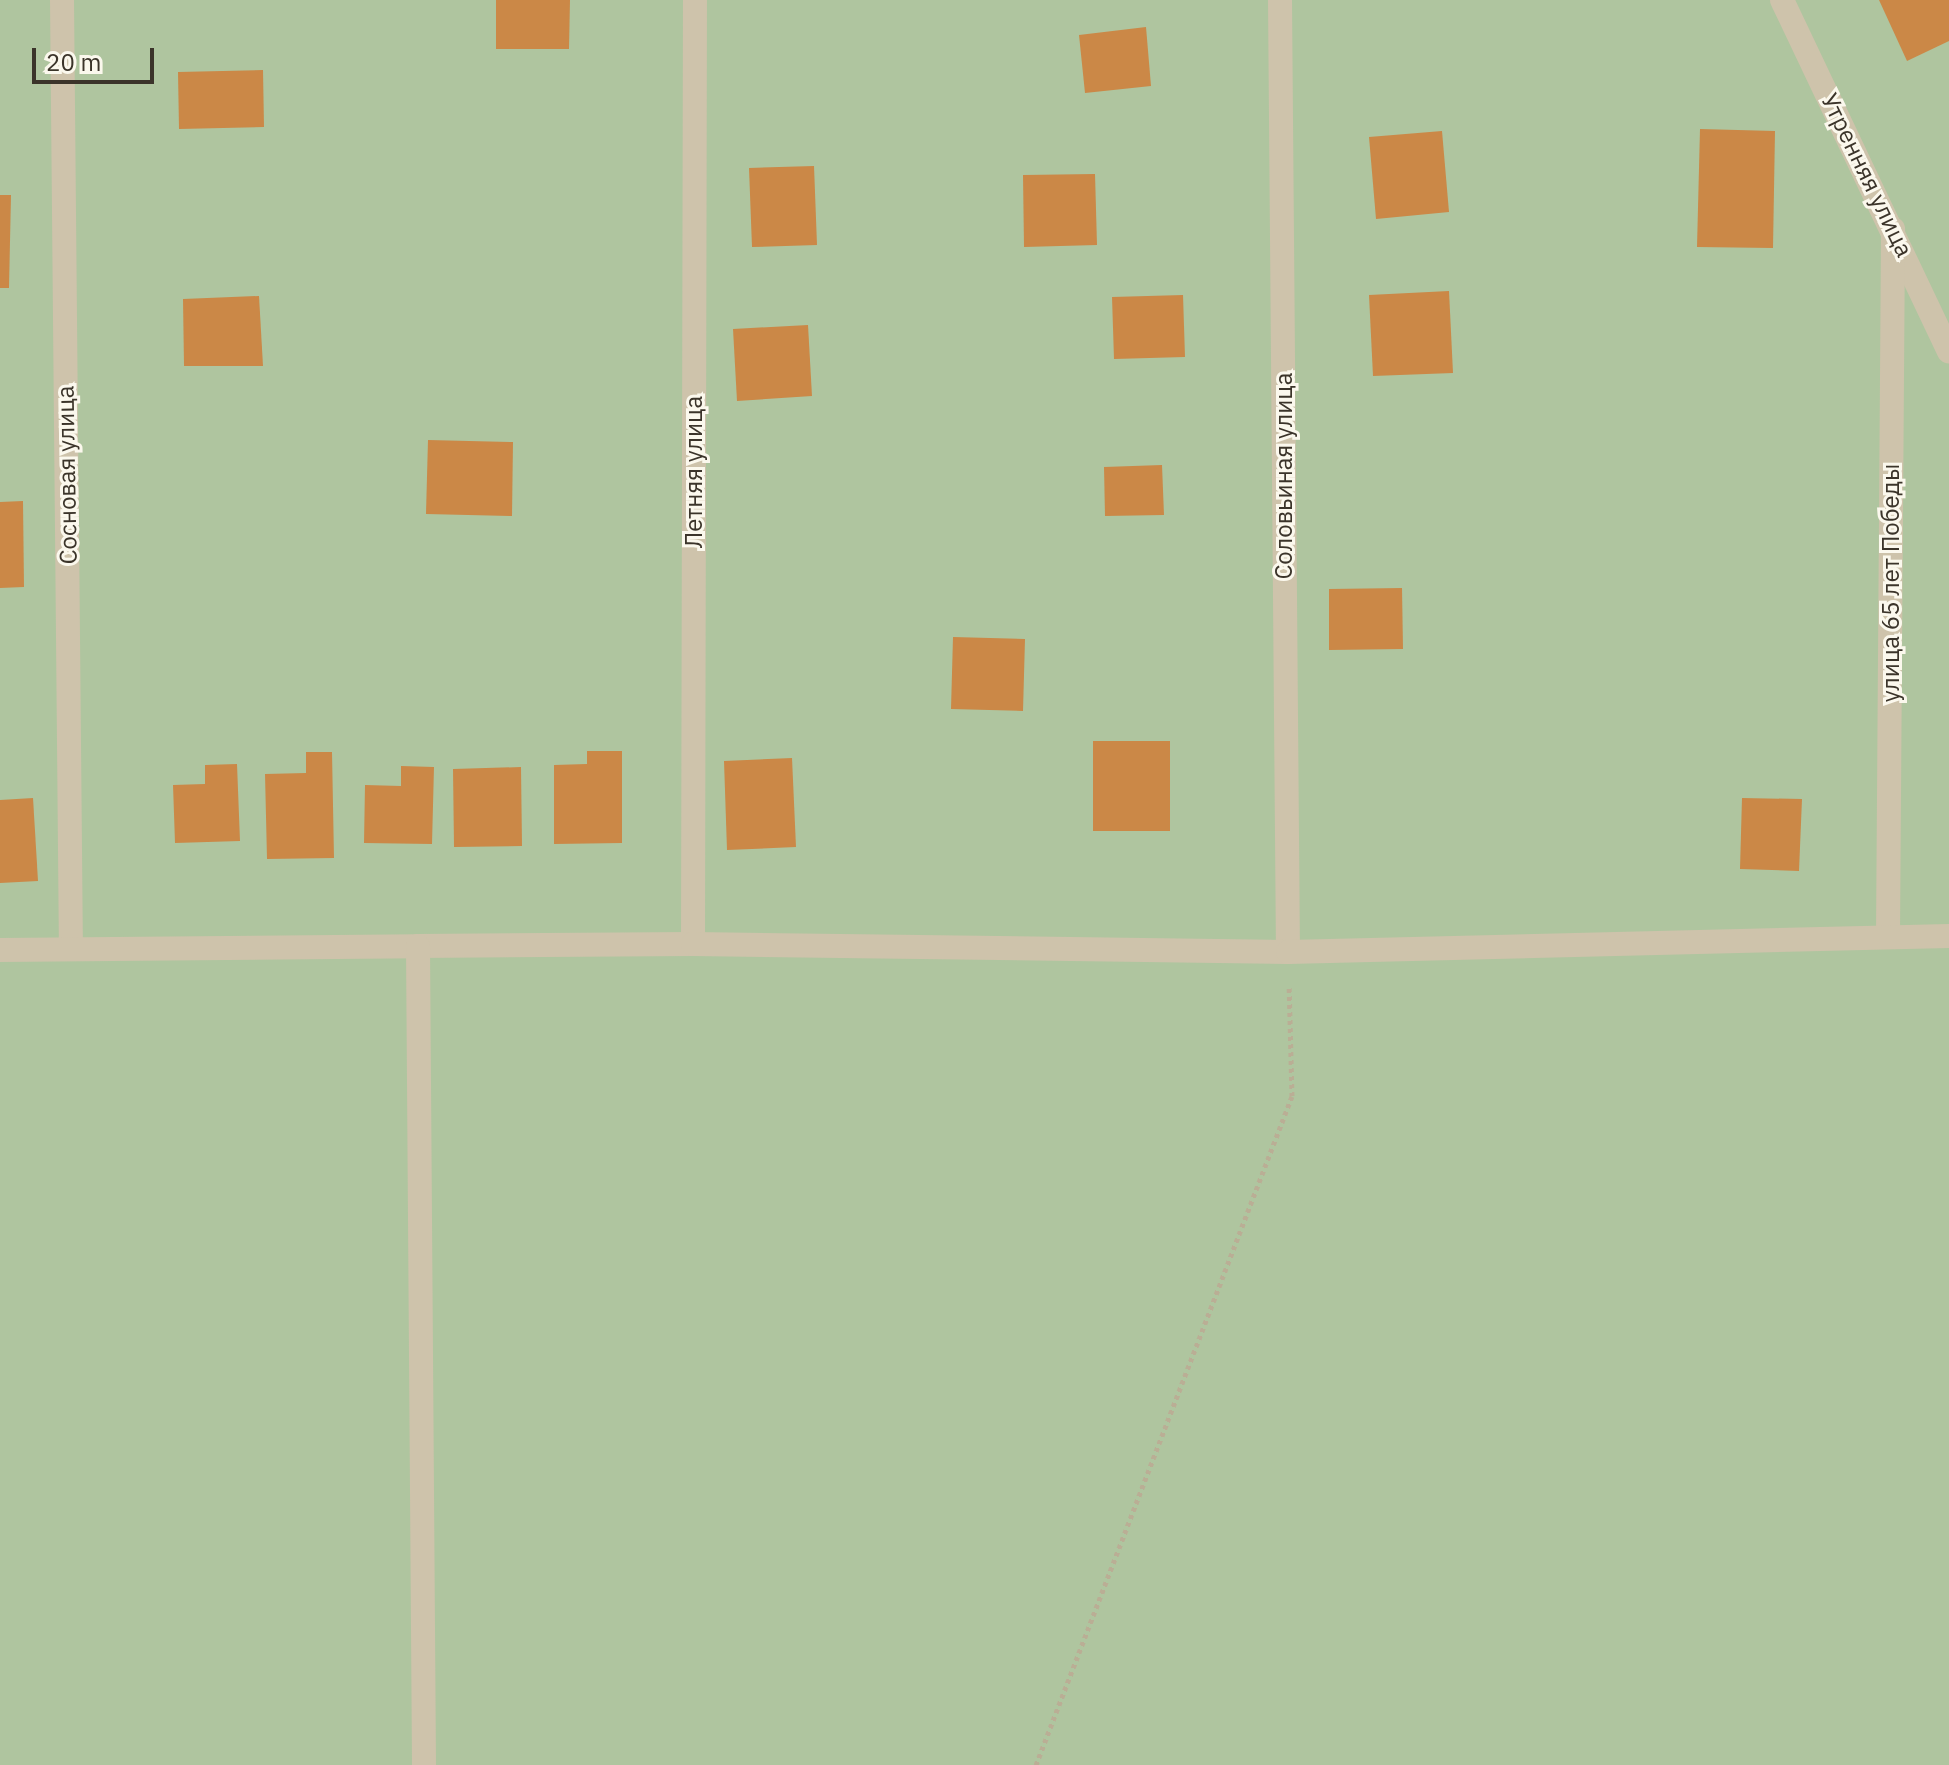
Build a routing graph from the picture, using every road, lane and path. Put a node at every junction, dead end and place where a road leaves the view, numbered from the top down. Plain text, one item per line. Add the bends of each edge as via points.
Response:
1 (62, 0) edge
2 (695, 0) edge
3 (1280, 0) edge
4 (1782, 0) edge
5 (1893, 229) junction
6 (1949, 351) edge
7 (1888, 936) junction
8 (1949, 936) edge
9 (693, 944) junction
10 (418, 946) junction
11 (71, 949) junction
12 (0, 950) edge
13 (1288, 952) junction
14 (424, 1765) edge
15 (1036, 1765) edge

1 - 11 street, Сосновая улица
2 - 9 street, Летняя улица
3 - 13 street, Соловьиная улица
4 - 5 street, Утренняя улица
5 - 6 street, Утренняя улица
5 - 7 street, улица 65 лет Победы
7 - 8 street
7 - 13 street
9 - 10 street
9 - 13 street
10 - 11 street
10 - 14 street
11 - 12 street
13 - 15 path via 1292,1096

